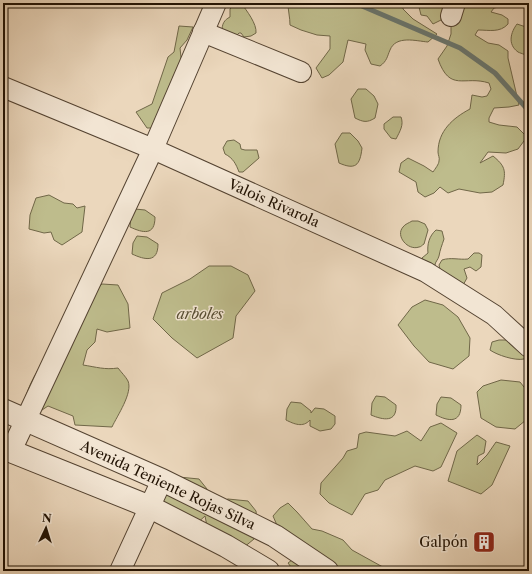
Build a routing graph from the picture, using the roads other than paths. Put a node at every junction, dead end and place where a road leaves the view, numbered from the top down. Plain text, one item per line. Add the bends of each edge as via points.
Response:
1 (216, 3) edge
2 (203, 32) junction
3 (300, 72) dead end
4 (3, 87) edge
5 (153, 149) junction
6 (529, 347) edge
7 (3, 410) edge
8 (26, 420) junction
9 (7, 449) edge
10 (162, 480) junction
11 (150, 507) junction
12 (120, 571) edge
13 (268, 571) edge
14 (327, 571) edge

1 - 2 street
2 - 3 street
2 - 5 street
4 - 5 street, Valois Rivarola
5 - 6 street, Valois Rivarola via 426,272 494,315
5 - 8 street
7 - 8 street, Avenida Teniente Rojas Silva
8 - 9 street
8 - 10 street, Avenida Teniente Rojas Silva
9 - 11 street, Avenida Teniente Rojas Silva
10 - 11 street
10 - 14 street, Avenida Teniente Rojas Silva via 275,536
11 - 12 street
11 - 13 street, Avenida Teniente Rojas Silva

